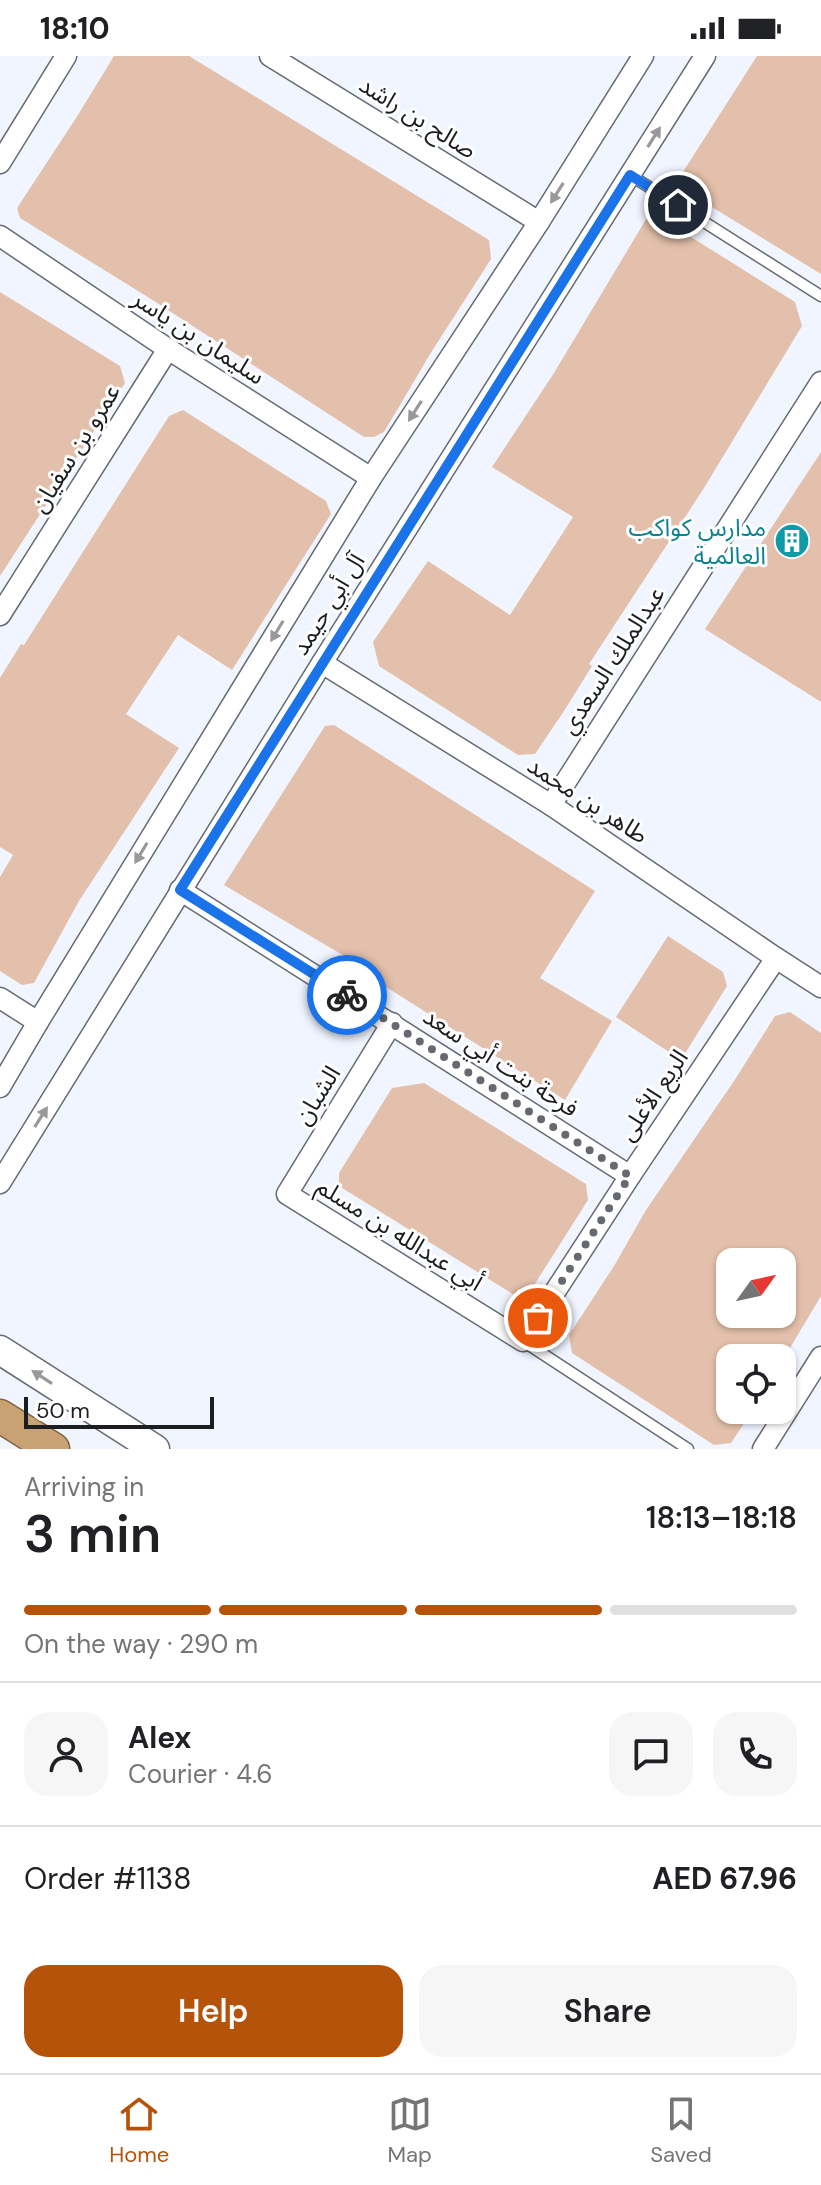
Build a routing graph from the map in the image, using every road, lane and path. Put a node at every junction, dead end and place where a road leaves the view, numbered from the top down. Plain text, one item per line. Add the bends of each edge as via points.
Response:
1 (66, 56) edge
2 (270, 56) edge
3 (643, 56) edge
4 (705, 56) edge
5 (0, 163) edge
6 (630, 175) junction
7 (539, 222) junction
8 (0, 236) edge
9 (821, 296) edge
10 (168, 349) junction
11 (821, 382) edge
12 (371, 478) junction
13 (0, 615) edge
14 (322, 663) junction
15 (551, 805) junction
16 (180, 890) junction
17 (776, 958) junction
18 (821, 987) edge
19 (0, 998) edge
20 (38, 1022) junction
21 (392, 1023) junction
22 (0, 1087) edge
23 (630, 1176) junction
24 (0, 1183) edge
25 (287, 1194) joint
26 (523, 1341) junction
27 (0, 1350) edge
28 (821, 1357) edge
29 (0, 1416) edge
30 (53, 1449) edge
31 (155, 1449) edge
32 (688, 1449) edge
33 (763, 1449) edge

1 - 5 street
2 - 7 street, صالح بن راشد
3 -> 7 street, آل أبي حيمد
6 -> 4 street, آل أبي حيمد
6 - 9 lane
6 - 14 street, آل أبي حيمد
7 -> 12 street, آل أبي حيمد
8 - 10 street, سليمان بن ياسر
10 - 12 street, سليمان بن ياسر
10 - 13 street, عمرو بن سفيان
11 - 15 street, عبدالملك السعدي
12 -> 20 street, آل أبي حيمد
14 - 15 street, طاهر بن محمد
14 - 16 street, آل أبي حيمد
15 - 17 street, طاهر بن محمد
16 - 21 street, فرحة بنت أبي سعد
24 -> 16 street, آل أبي حيمد
17 - 18 street, طاهر بن محمد
17 - 23 street, الريع الأعلى
19 - 20 street
20 - 22 street, آل أبي حيمد
21 - 23 street, فرحة بنت أبي سعد
21 - 25 street, الشبان
23 - 26 street, الريع الأعلى
25 - 26 street, أبي عبدالله بن مسلم
26 - 32 lane, أبي عبدالله بن مسلم
31 -> 27 main road
28 - 33 street
29 - 30 highway

